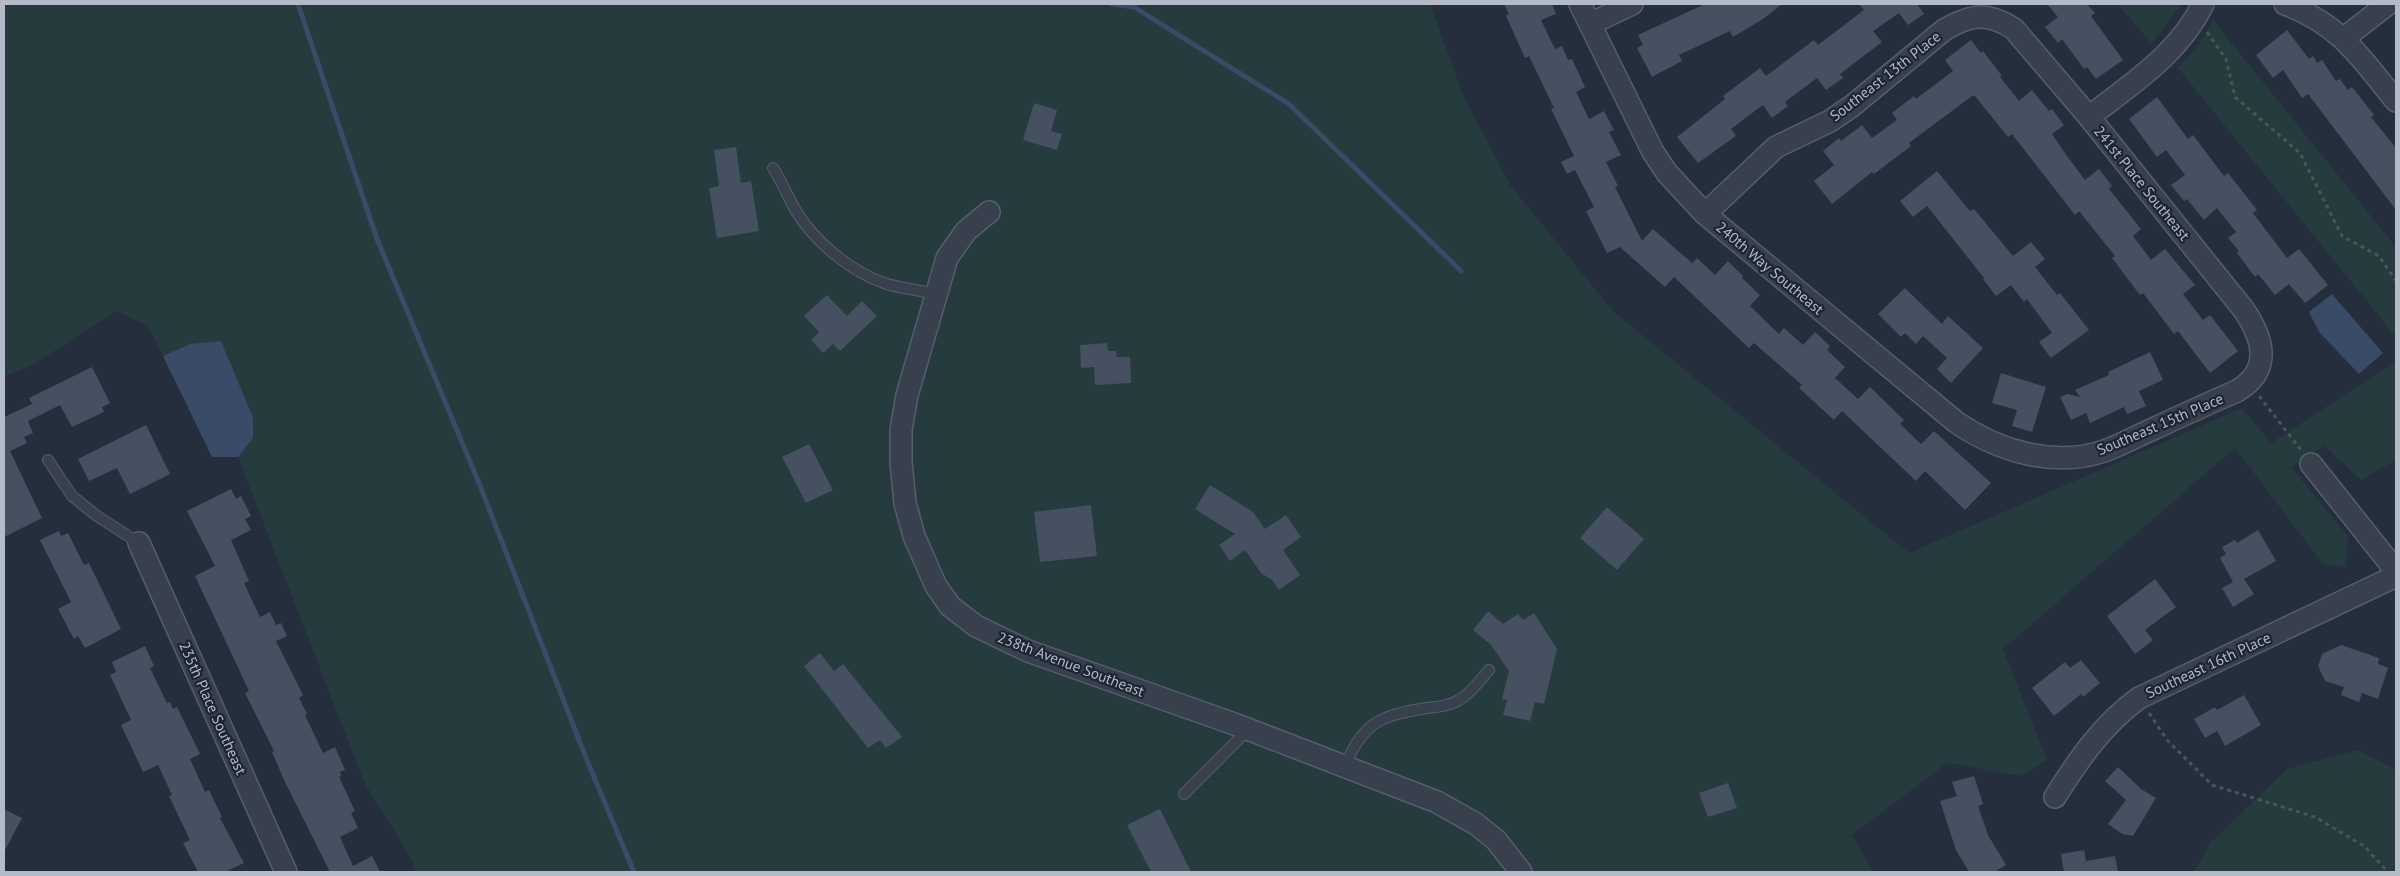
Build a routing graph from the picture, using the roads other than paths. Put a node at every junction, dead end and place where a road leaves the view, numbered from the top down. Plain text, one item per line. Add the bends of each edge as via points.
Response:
1 (1580, 4) edge
2 (1632, 4) edge
3 (2285, 4) edge
4 (2388, 4) edge
5 (2200, 10) edge
6 (1974, 17) joint
7 (1590, 24) junction
8 (2344, 38) junction
9 (2396, 101) edge
10 (2089, 117) junction
11 (772, 168) dead end
12 (989, 212) dead end
13 (1705, 214) junction
14 (936, 295) junction
15 (2249, 384) joint
16 (2038, 456) joint
17 (48, 460) dead end
18 (2311, 464) road end
19 (139, 543) joint
20 (2396, 571) edge
21 (2396, 576) edge
22 (1489, 670) dead end
23 (1249, 730) junction
24 (1345, 766) junction
25 (1184, 794) dead end
26 (2055, 797) dead end
27 (286, 872) edge
28 (1521, 872) edge

1 - 7 street, 240th Way Southeast
2 - 7 street
3 - 8 street via 2304,11
4 - 8 street
5 - 10 street via 2157,64
6 - 10 street, 241st Place Southeast via 2002,21 2014,30
6 - 13 street, Southeast 13th Place via 1944,30 1845,110 1776,147
7 - 13 street, 240th Way Southeast via 1653,152 1667,173
8 - 9 street
10 - 15 street, 241st Place Southeast via 2254,325 2262,357
11 - 14 lane via 811,233 828,249 882,282
12 - 14 street, 238th Avenue Southeast via 955,244 947,258
13 - 16 street, 240th Way Southeast via 1956,422 1994,444
14 - 23 street, 238th Avenue Southeast via 907,395 901,430 901,462 905,503 914,536 936,586 950,606 976,626 1028,650
15 - 16 street, Southeast 15th Place via 2104,451 2063,457
17 - 19 lane via 72,496
18 - 20 street
19 - 27 street, 235th Place Southeast
21 - 26 street, Southeast 16th Place via 2139,698 2101,730
22 - 24 lane via 1460,700 1394,714 1370,726 1359,736
23 - 24 street, 238th Avenue Southeast
23 - 25 lane
24 - 28 street, 238th Avenue Southeast via 1437,802 1476,824 1496,840

